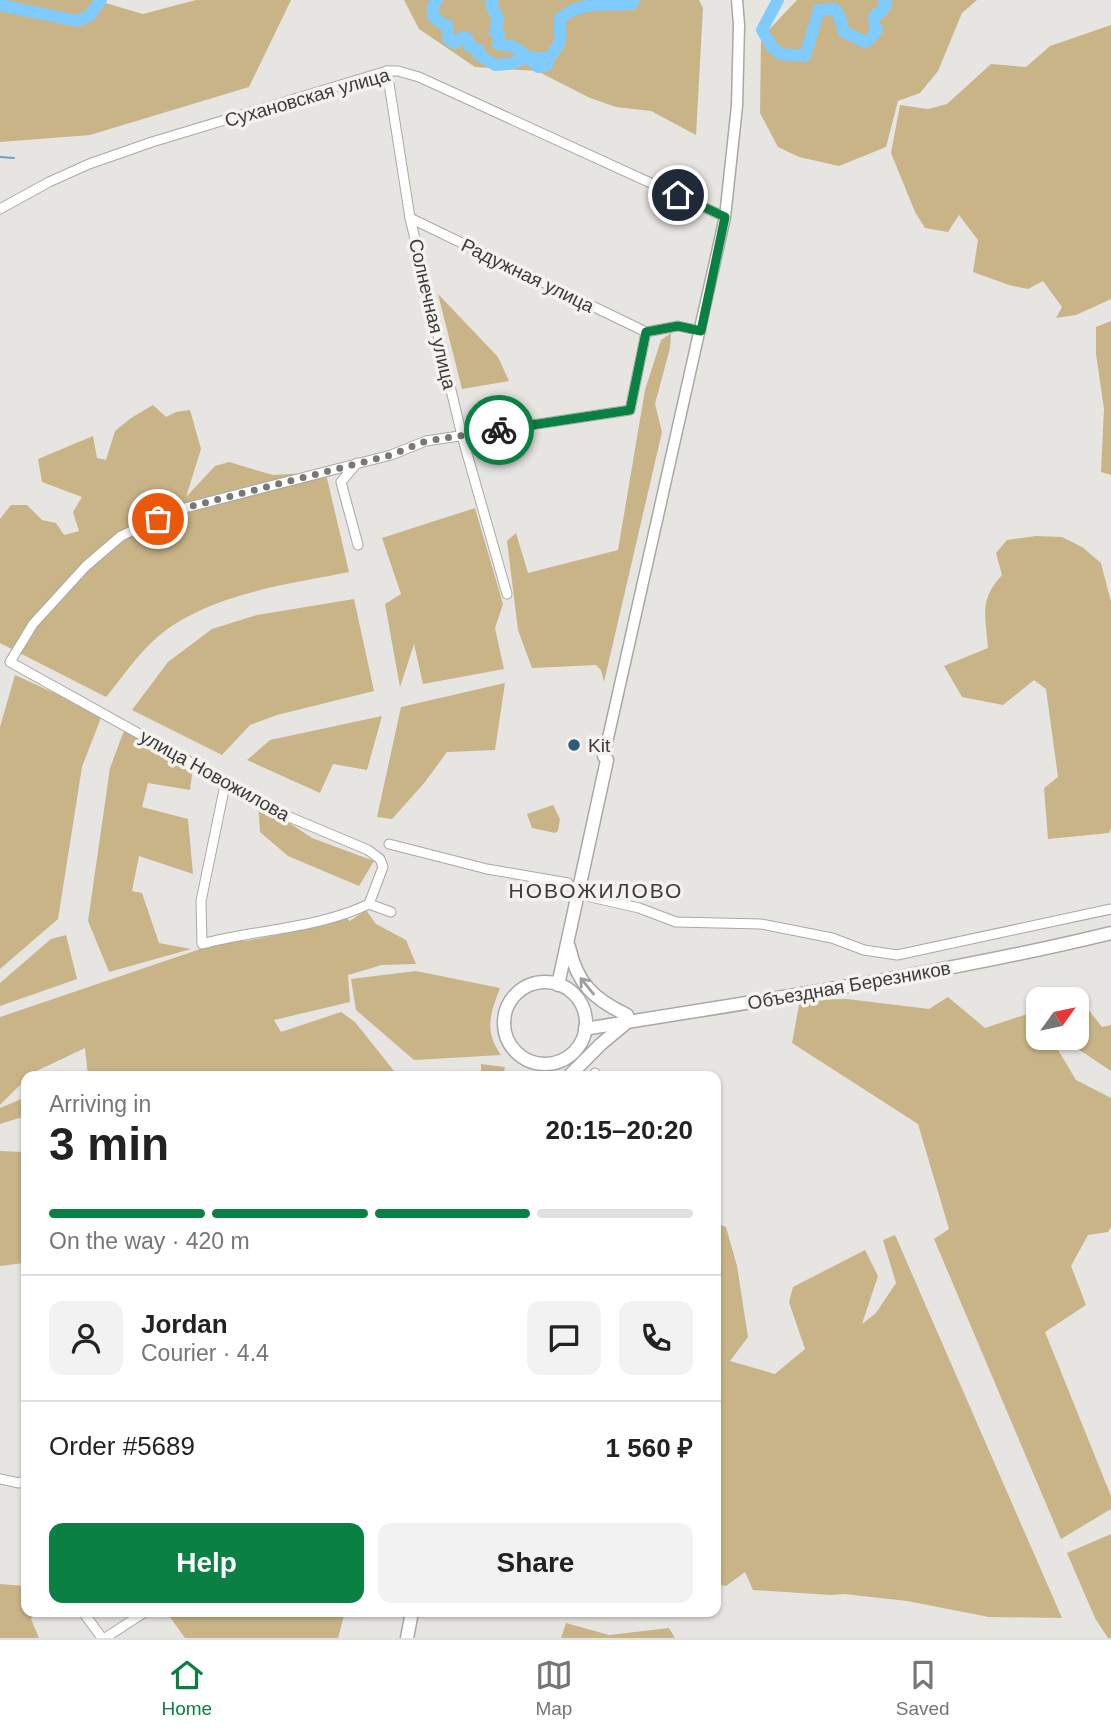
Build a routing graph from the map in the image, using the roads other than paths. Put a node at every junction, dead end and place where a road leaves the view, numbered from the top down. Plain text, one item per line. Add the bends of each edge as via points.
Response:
1 (737, 0) edge
2 (387, 71) junction
3 (0, 209) edge
4 (725, 217) junction
5 (410, 218) junction
6 (701, 331) junction
7 (646, 332) junction
8 (462, 436) junction
9 (356, 463) junction
10 (358, 545) dead end
11 (507, 594) dead end
12 (604, 756) junction
13 (226, 780) junction
14 (389, 844) dead end
15 (568, 883) dead end
16 (582, 895) dead end
17 (369, 904) junction
18 (1111, 909) edge
19 (391, 912) dead end
20 (1111, 927) edge
21 (1111, 933) edge
22 (568, 941) junction
23 (555, 984) junction
24 (627, 1018) junction
25 (585, 1025) junction
26 (538, 1070) edge
27 (574, 1071) edge
28 (0, 1479) edge
29 (21, 1482) edge
30 (87, 1617) edge
31 (137, 1617) edge
32 (411, 1617) edge
33 (103, 1638) edge
34 (407, 1638) edge

1 - 4 main road via 737,106
2 - 3 street, Сухановская улица via 101,160
2 - 4 street, Сухановская улица via 419,77
2 - 5 street, Солнечная улица
4 - 6 main road
5 - 7 street, Радужная улица
5 - 8 street, Солнечная улица
6 - 7 street via 678,326
6 - 12 main road
7 - 8 street via 630,410
8 - 9 street via 426,441
8 - 11 street, Солнечная улица
9 - 10 street via 341,482
9 - 13 street, улица Новожилова via 177,510 121,536 86,566 33,624 10,662
12 - 22 highway via 607,760
12 - 23 highway
13 - 17 street, улица Новожилова via 287,816 380,859 383,867
13 - 17 street via 201,901 202,944 274,931
14 - 15 street via 487,869
16 - 18 street via 677,922 761,924 897,955
17 - 19 street
20 - 24 highway, Объездная Березников via 865,978
21 - 24 highway, Объездная Березников via 878,981
22 - 23 highway
24 -> 22 highway via 589,990 574,968
23 - 25 highway via 575,996
23 - 26 highway via 533,984 521,990 506,1012 504,1025 510,1044
24 - 25 highway, Объездная Березников
24 - 27 highway
25 - 26 highway via 569,1056
28 - 29 street
30 - 33 street
31 - 33 street
32 - 34 highway

